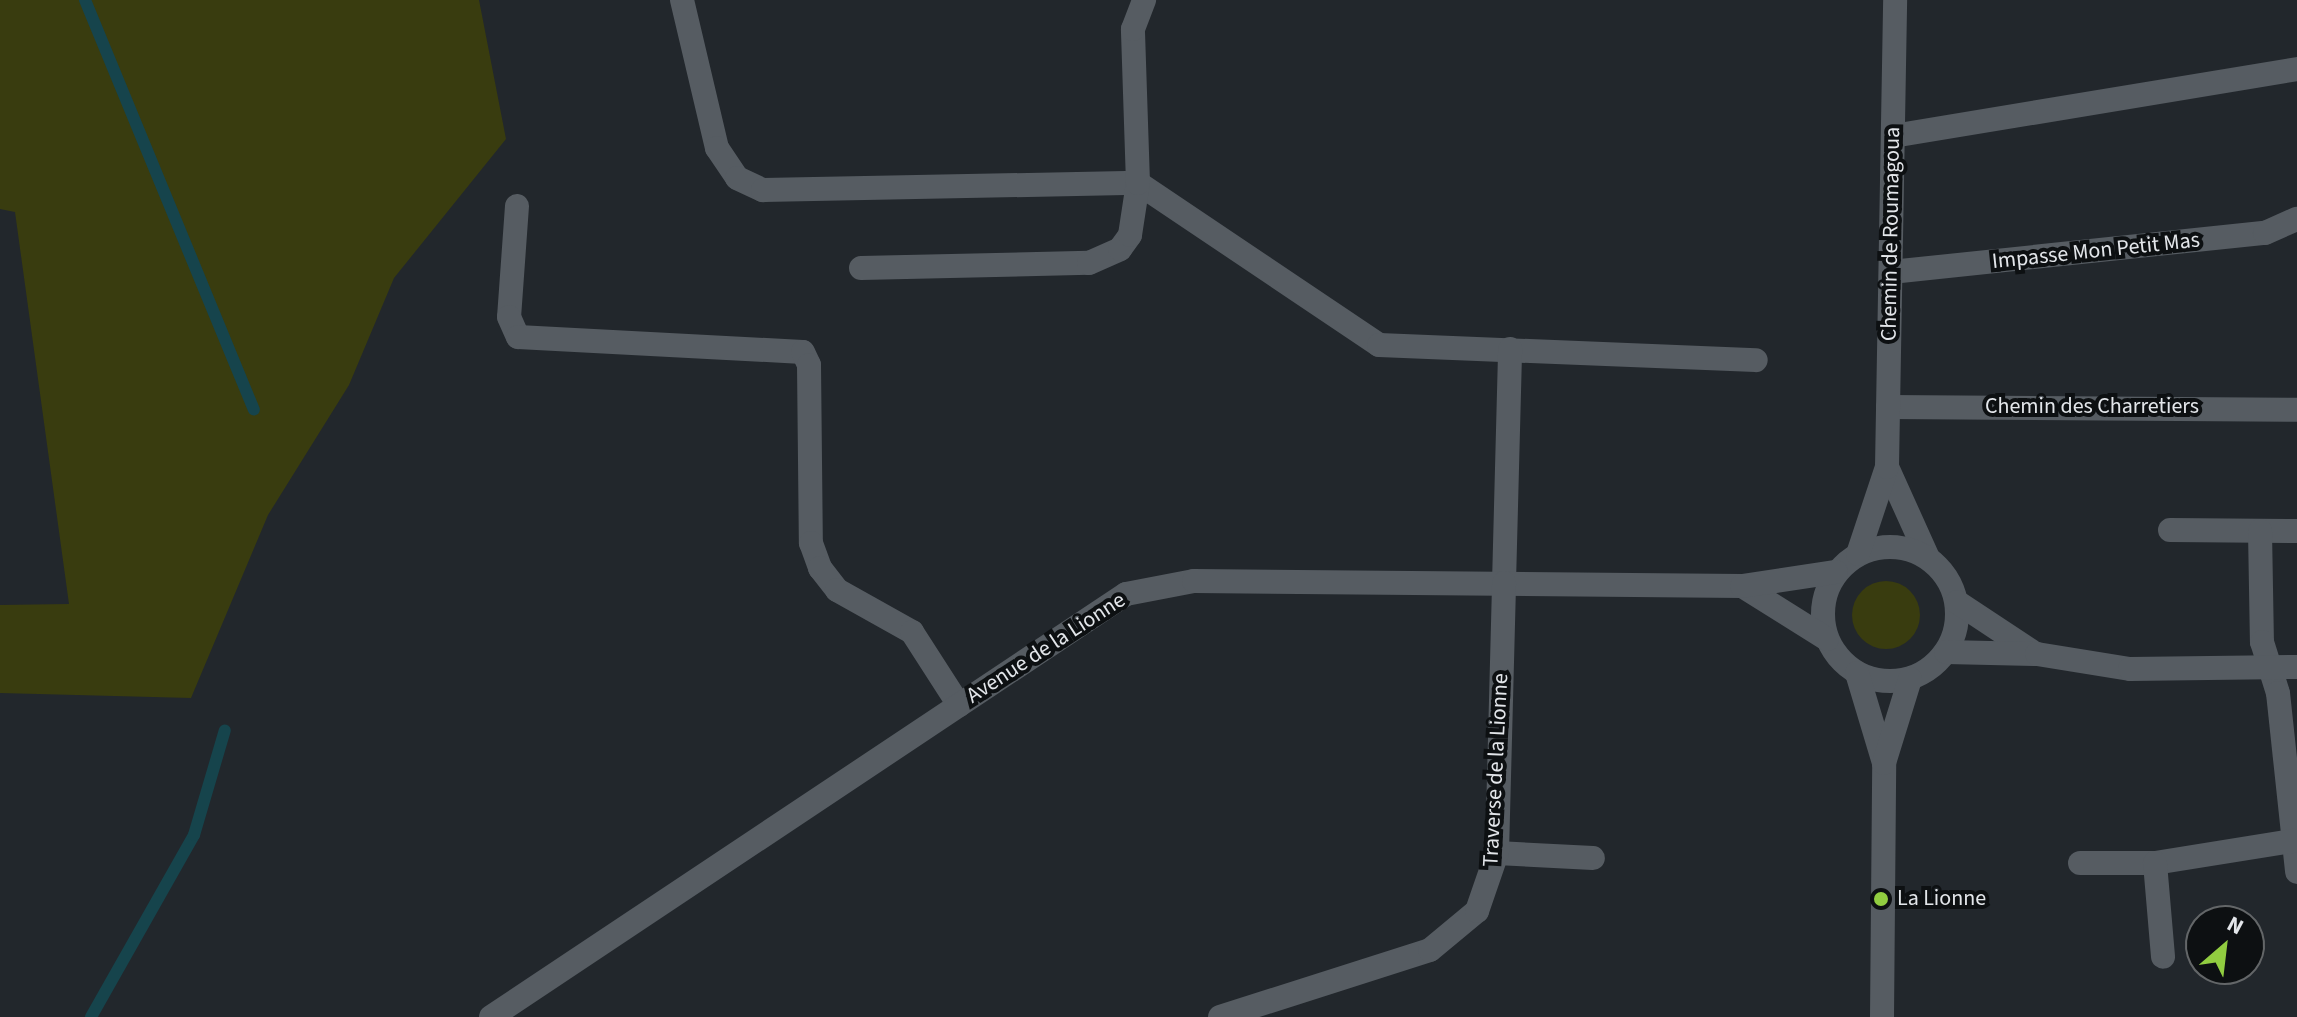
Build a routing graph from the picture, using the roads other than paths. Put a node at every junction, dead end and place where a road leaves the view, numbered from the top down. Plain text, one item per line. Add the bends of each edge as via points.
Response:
1 (682, 0) edge
2 (1144, 0) edge
3 (1895, 0) edge
4 (2297, 69) edge
5 (1893, 136) junction
6 (1138, 183) junction
7 (517, 206) dead end
8 (2297, 219) edge
9 (861, 268) dead end
10 (1891, 272) junction
11 (1510, 349) junction
12 (1756, 360) dead end
13 (1888, 407) junction
14 (2297, 410) edge
15 (1887, 467) junction
16 (2170, 530) dead end
17 (2260, 531) junction
18 (2297, 531) edge
19 (1858, 554) junction
20 (1928, 558) junction
21 (1836, 572) junction
22 (1504, 583) junction
23 (1742, 586) junction
24 (1957, 602) junction
25 (1827, 639) junction
26 (1946, 652) junction
27 (2037, 654) junction
28 (2271, 667) junction
29 (2297, 667) edge
30 (1857, 673) junction
31 (1910, 679) junction
32 (959, 705) junction
33 (1884, 763) junction
34 (1497, 853) junction
35 (1593, 858) dead end
36 (2296, 860) edge
37 (2080, 863) dead end
38 (2155, 863) junction
39 (2163, 957) dead end
40 (491, 1017) edge
41 (1220, 1017) edge
42 (1882, 1017) edge

1 - 6 street via 717,148 750,186
2 - 6 street via 1133,29
3 - 5 street, Chemin de Roumagoua
4 - 5 street
5 - 10 street, Chemin de Roumagoua
6 - 9 street via 1130,235 1107,258
6 - 11 street via 1366,340
7 - 32 street via 509,317 518,337 803,352 809,365 811,543 820,568 837,590 912,632
8 - 10 street, Impasse Mon Petit Mas via 2265,233
10 - 13 street, Chemin de Roumagoua
11 - 12 street
11 - 22 street, Traverse de la Lionne
13 - 14 street, Chemin des Charretiers
13 - 15 street, Chemin de Roumagoua
15 - 19 street, Chemin de Roumagoua
15 - 20 street, Chemin de Roumagoua
16 - 17 street
17 - 18 street
17 - 28 street via 2262,642
19 - 20 street via 1905,548
19 - 21 street
20 - 24 street
21 - 23 street, Avenue de la Lionne
21 - 25 street via 1822,616
22 - 23 street, Avenue de la Lionne
22 - 32 street, Avenue de la Lionne via 1155,585 1126,594
22 - 34 street, Traverse de la Lionne
23 - 25 street
24 - 26 street
24 - 27 street
25 - 30 street
26 - 27 street
26 - 31 street
27 - 28 street via 2130,669
28 - 29 street
28 - 36 street
30 - 31 street
30 - 33 street
31 - 33 street
32 - 40 street, Avenue de la Lionne
33 - 42 street
34 - 35 street
34 - 41 street, Traverse de la Lionne via 1477,911 1430,950
36 - 38 street
37 - 38 street
38 - 39 street

